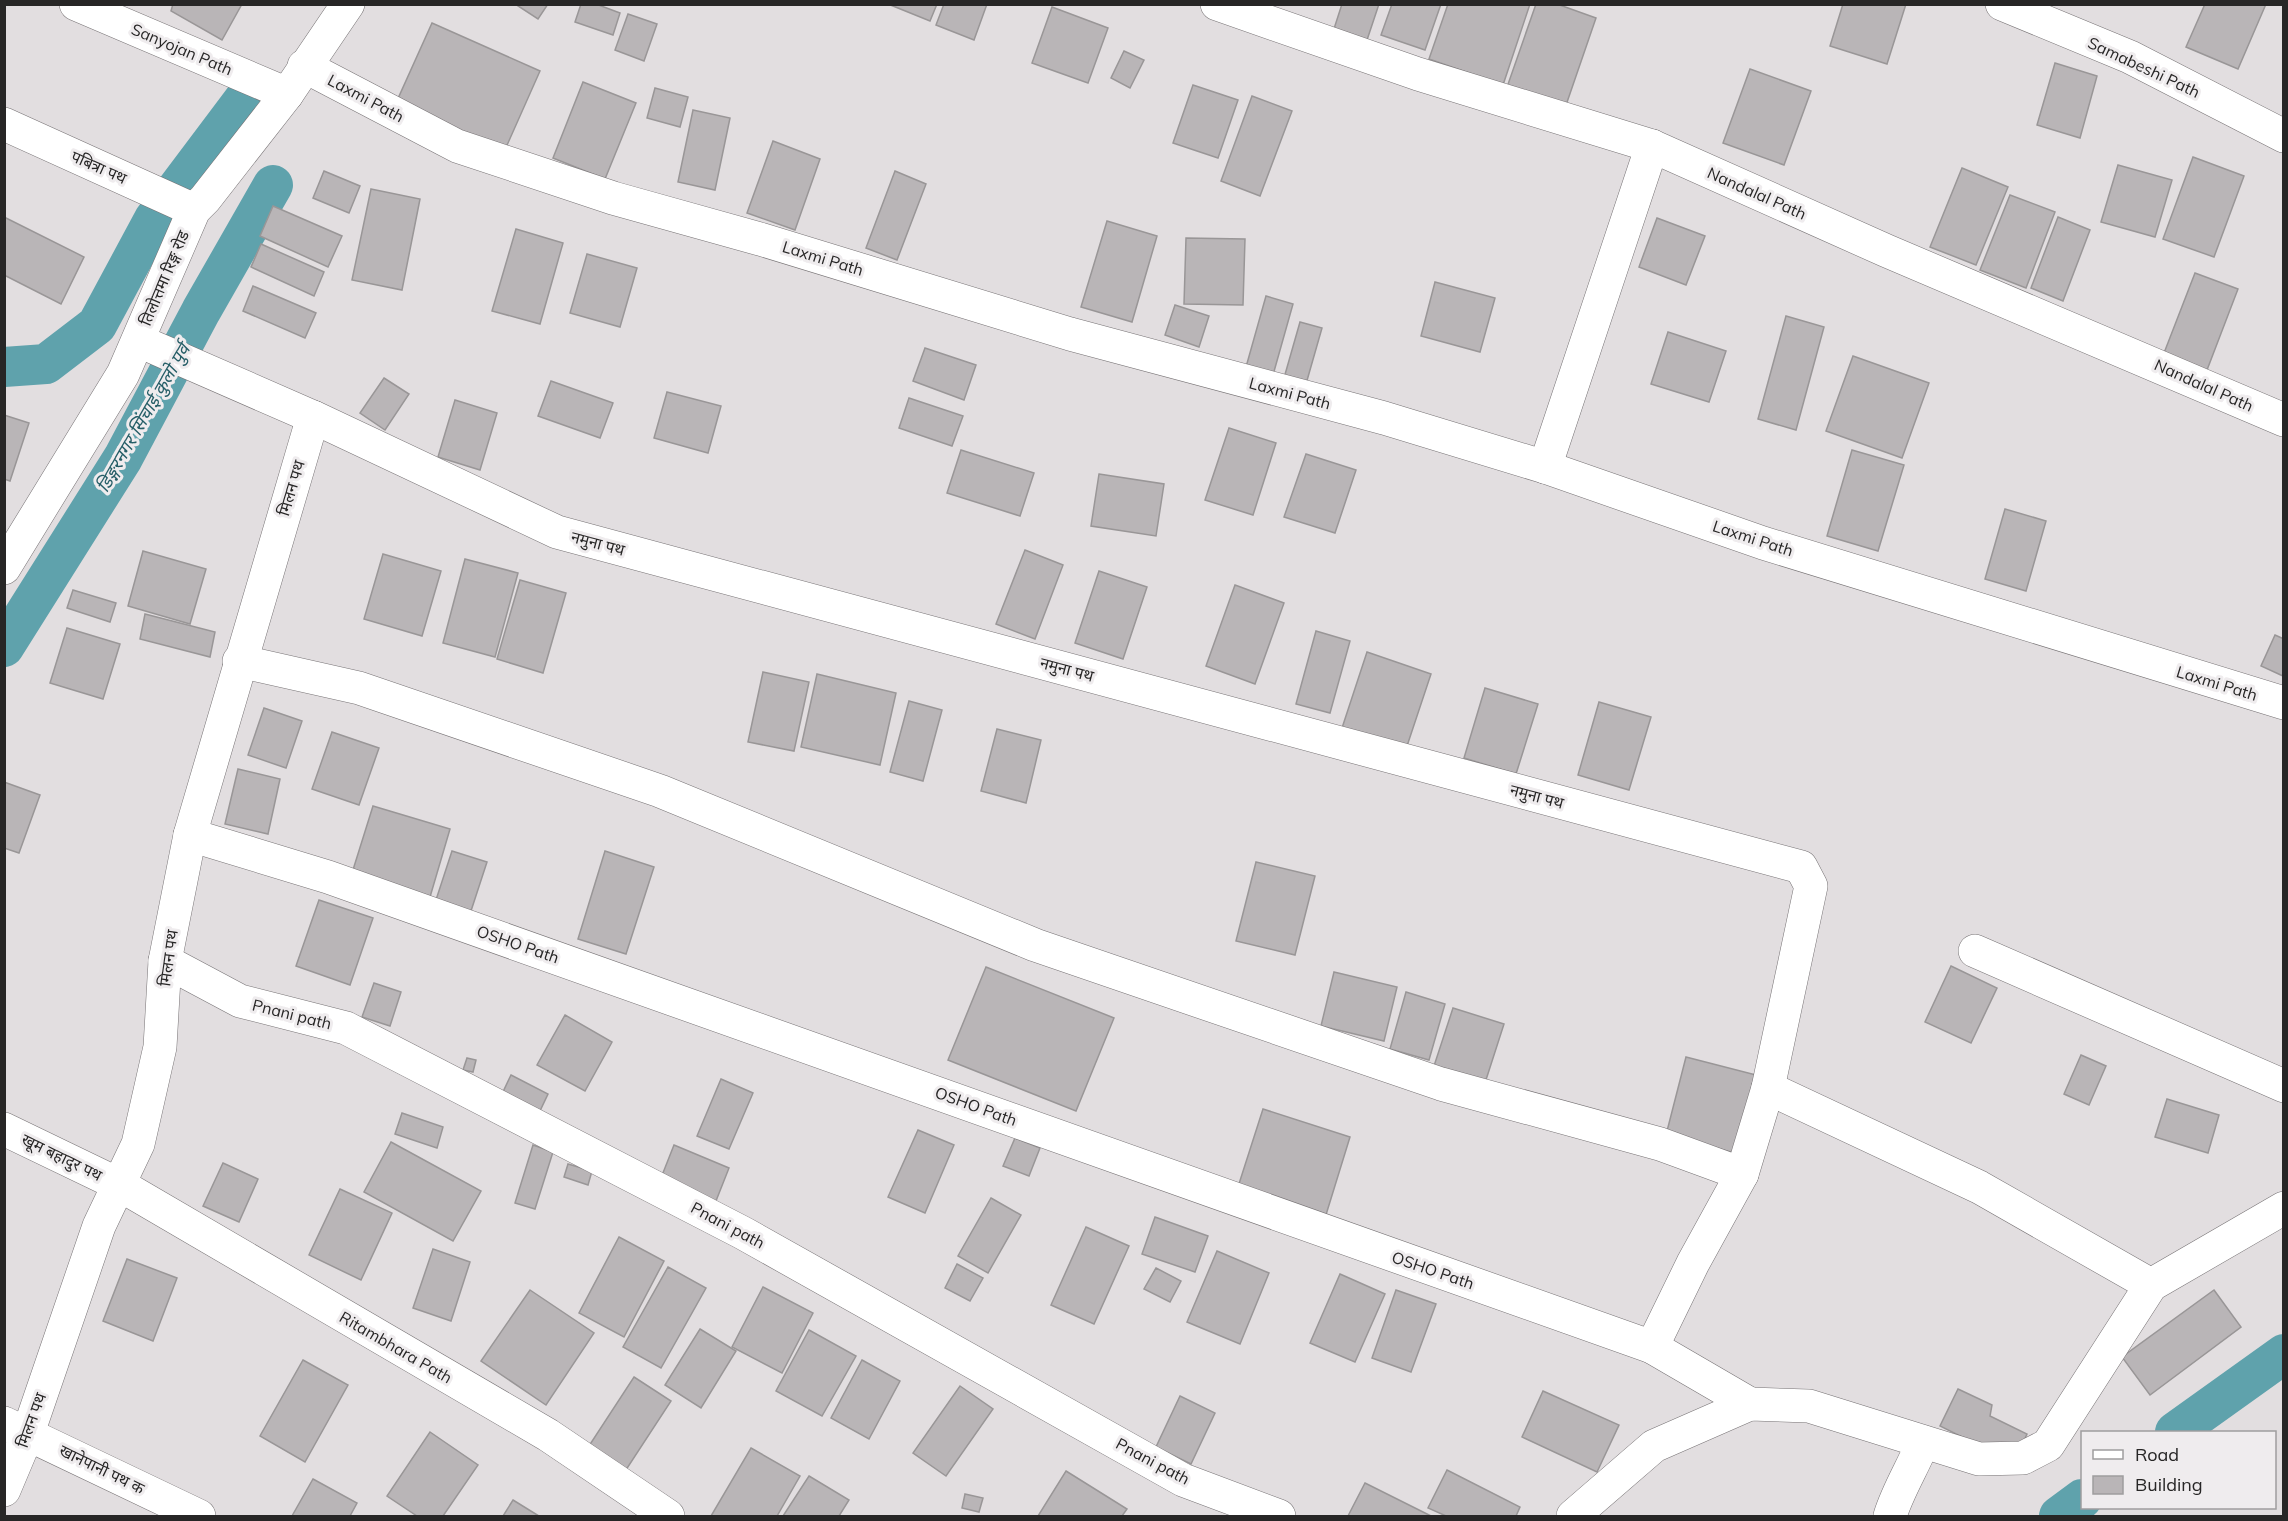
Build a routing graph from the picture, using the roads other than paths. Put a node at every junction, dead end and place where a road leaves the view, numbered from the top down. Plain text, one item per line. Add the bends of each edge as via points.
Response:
1 (76, 4) edge
2 (348, 4) edge
3 (1217, 4) edge
4 (2002, 4) edge
5 (304, 66) junction
6 (287, 94) junction
7 (4, 124) edge
8 (2283, 136) edge
9 (1652, 146) junction
10 (192, 209) junction
11 (140, 342) junction
12 (313, 417) junction
13 (2283, 420) edge
14 (1545, 467) junction
15 (4, 567) edge
16 (239, 662) junction
17 (2283, 703) edge
18 (190, 835) junction
19 (1975, 951) dead end
20 (165, 961) junction
21 (2283, 1086) edge
22 (1768, 1088) junction
23 (4, 1129) edge
24 (1742, 1174) junction
25 (120, 1185) junction
26 (2283, 1208) edge
27 (2151, 1285) junction
28 (1652, 1347) junction
29 (1750, 1404) junction
30 (16, 1428) edge
31 (1923, 1442) junction
32 (4, 1490) edge
33 (199, 1516) edge
34 (668, 1516) edge
35 (1279, 1516) edge
36 (1573, 1516) edge
37 (1890, 1516) edge

1 - 6 street, Sanyojan Path
2 - 5 street, तिलोत्तमा रिङ्ग रोड
3 - 9 street, Nandalal Path via 1418,74
4 - 8 street, Samabeshi Path via 2130,57
5 - 6 street, तिलोत्तमा रिङ्ग रोड
5 - 14 street, Laxmi Path via 457,146 613,198 1070,334 1384,418
6 - 10 street, तिलोत्तमा रिङ्ग रोड via 205,199
7 - 10 street, पबित्रा पथ
9 - 13 street, Nandalal Path
9 - 14 street
10 - 11 street, तिलोत्तमा रिङ्ग रोड
11 - 12 street, नमुना पथ
11 - 15 street, तिलोत्तमा रिङ्ग रोड
12 - 16 street, मिलन पथ
12 - 22 street, नमुना पथ via 557,532 1801,867 1811,886
14 - 17 street, Laxmi Path via 1763,543
16 - 18 street, मिलन पथ
16 - 24 street via 371,692 660,791 1035,945 1441,1084 1659,1144
18 - 20 street, मिलन पथ
18 - 28 street, OSHO Path via 328,877
19 - 21 street
20 - 25 street, मिलन पथ via 160,1047 138,1144
20 - 35 street, Pnani path via 240,1001 346,1028 753,1238 1183,1480
22 - 24 street, नमुना पथ
22 - 27 street via 1980,1187
23 - 25 street, खूम बहादुर पथ
24 - 28 street, नमुना पथ
25 - 30 street, मिलन पथ via 99,1226
25 - 34 street, Ritambhara Path via 548,1436
26 - 27 street
27 - 31 street via 2048,1445 2023,1458 1979,1459
28 - 29 street, OSHO Path
29 - 31 street via 1809,1406
29 - 36 street via 1654,1446
30 - 32 street, मिलन पथ
30 - 33 street, खानेपानी पथ क
31 - 37 street

